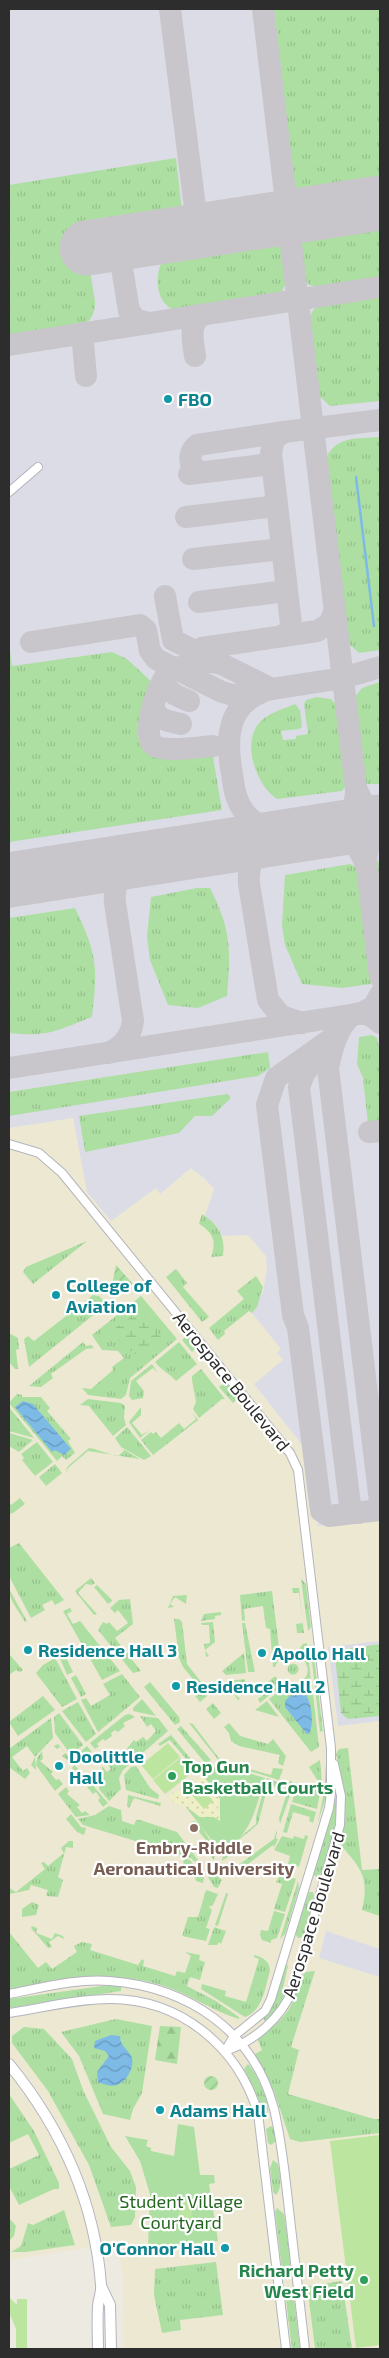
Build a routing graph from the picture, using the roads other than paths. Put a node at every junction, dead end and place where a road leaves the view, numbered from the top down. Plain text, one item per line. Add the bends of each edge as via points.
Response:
1 (38, 467) dead end
2 (9, 492) edge
3 (9, 1144) edge
4 (331, 1748) junction
5 (307, 1882) junction
6 (322, 1887) junction
7 (9, 1994) edge
8 (9, 2013) edge
9 (234, 2036) junction
10 (242, 2045) junction
11 (225, 2051) junction
12 (9, 2064) edge
13 (276, 2118) junction
14 (259, 2122) junction
15 (102, 2288) junction
16 (98, 2349) edge
17 (111, 2349) edge
18 (286, 2349) edge
19 (305, 2349) edge

1 - 2 street
3 - 4 street, Aerospace Boulevard via 39,1153 62,1173 296,1462
4 - 5 street, Aerospace Boulevard via 332,1793
4 - 6 street, Aerospace Boulevard via 339,1781 341,1810 340,1825
5 - 6 street
5 - 9 street, Aerospace Boulevard via 265,2011
6 - 10 street, Aerospace Boulevard via 286,2005 278,2016
7 - 9 street via 79,1982 141,1985 170,1993 200,2007
8 - 11 street via 97,2000 142,2001 177,2013
9 - 10 street
9 - 11 street, Aerospace Boulevard
10 - 11 street, Aerospace Boulevard
10 - 13 street via 266,2085
11 - 14 street via 251,2092
12 - 15 main road via 48,2119 80,2183 96,2242
13 - 14 street
13 - 19 street
14 - 18 street
15 - 16 main road via 98,2306
15 - 17 main road via 110,2305

